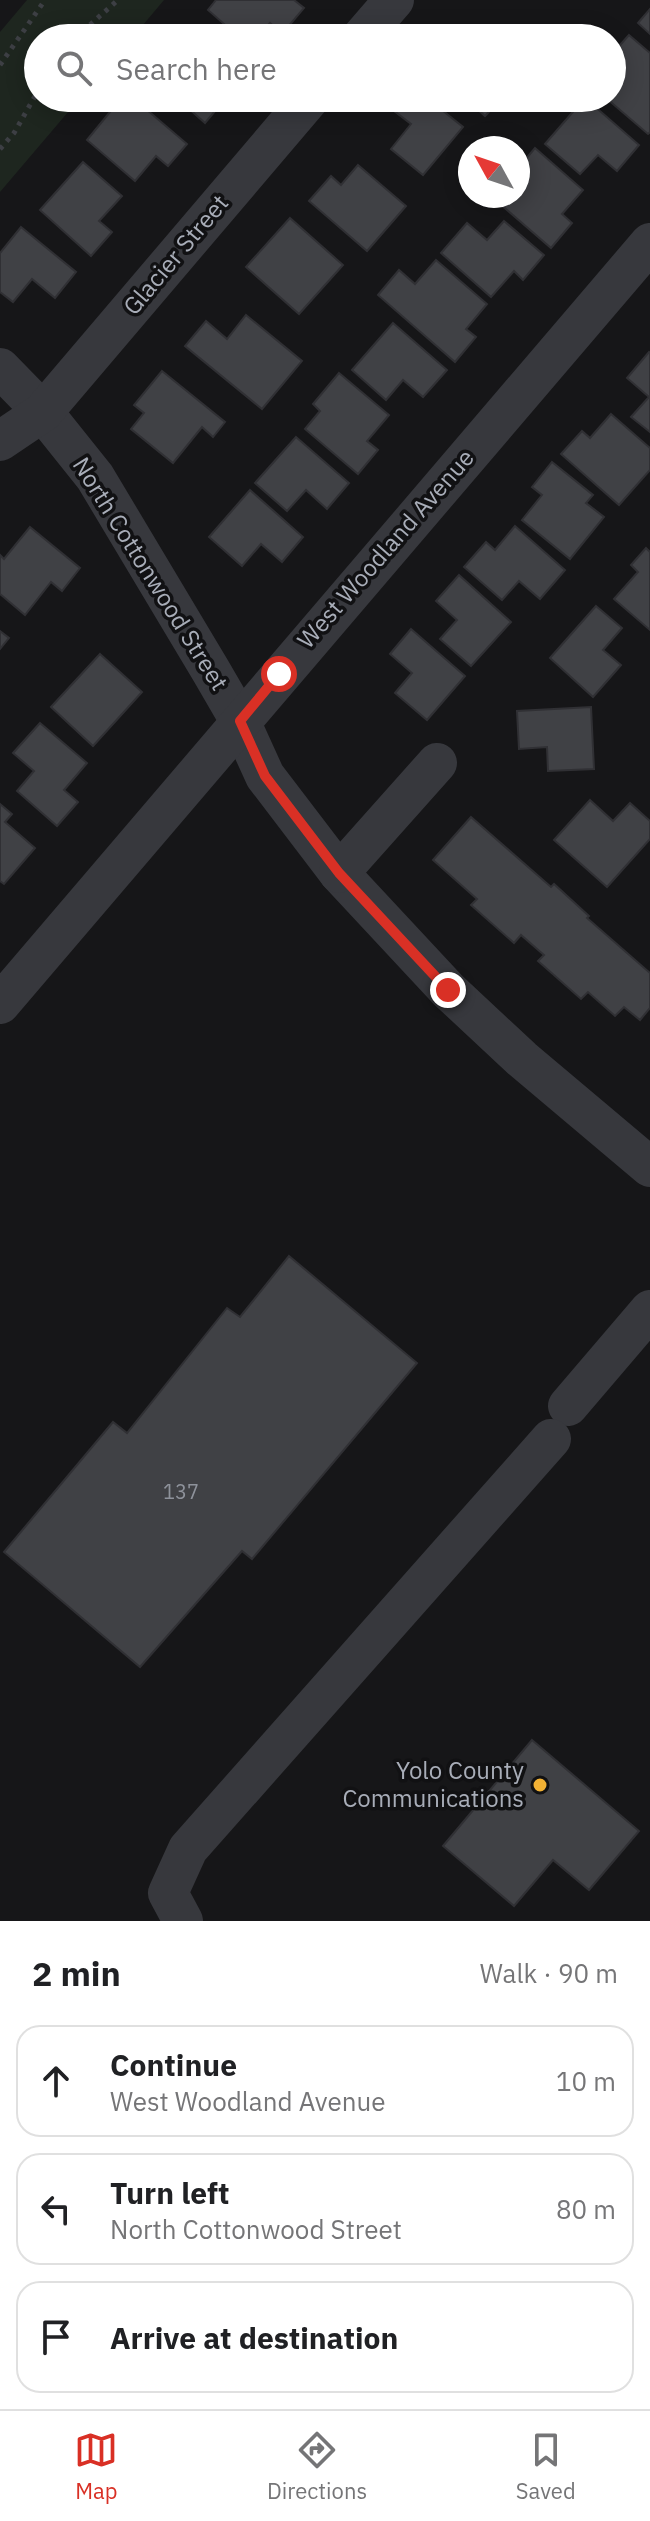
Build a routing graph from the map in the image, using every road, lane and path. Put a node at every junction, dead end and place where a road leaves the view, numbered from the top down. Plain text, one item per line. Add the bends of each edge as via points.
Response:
1 (45, 0) edge
2 (118, 0) edge
3 (394, 0) edge
4 (30, 24) edge
5 (91, 24) edge
6 (373, 24) edge
7 (24, 33) edge
8 (0, 65) edge
9 (26, 112) edge
10 (298, 112) edge
11 (0, 149) edge
12 (650, 243) edge
13 (0, 368) edge
14 (43, 412) junction
15 (0, 441) edge
16 (240, 721) junction
17 (437, 763) dead end
18 (339, 873) junction
19 (0, 1004) edge
20 (650, 1167) edge
21 (650, 1310) edge
22 (183, 1921) edge

1 - 4 path
2 - 5 path
3 - 6 street
7 - 8 path
9 - 11 path
10 - 14 street, Glacier Street
12 - 16 street, West Woodland Avenue
13 - 14 street, North Cottonwood Street
14 - 15 street, Glacier Street
14 - 16 street, North Cottonwood Street via 95,477
16 - 18 street, North Cottonwood Street via 265,776
16 - 19 street, West Woodland Avenue
17 - 18 street
18 - 20 street, North Cottonwood Street via 448,990
21 - 22 street via 560,1423 188,1849 168,1893

